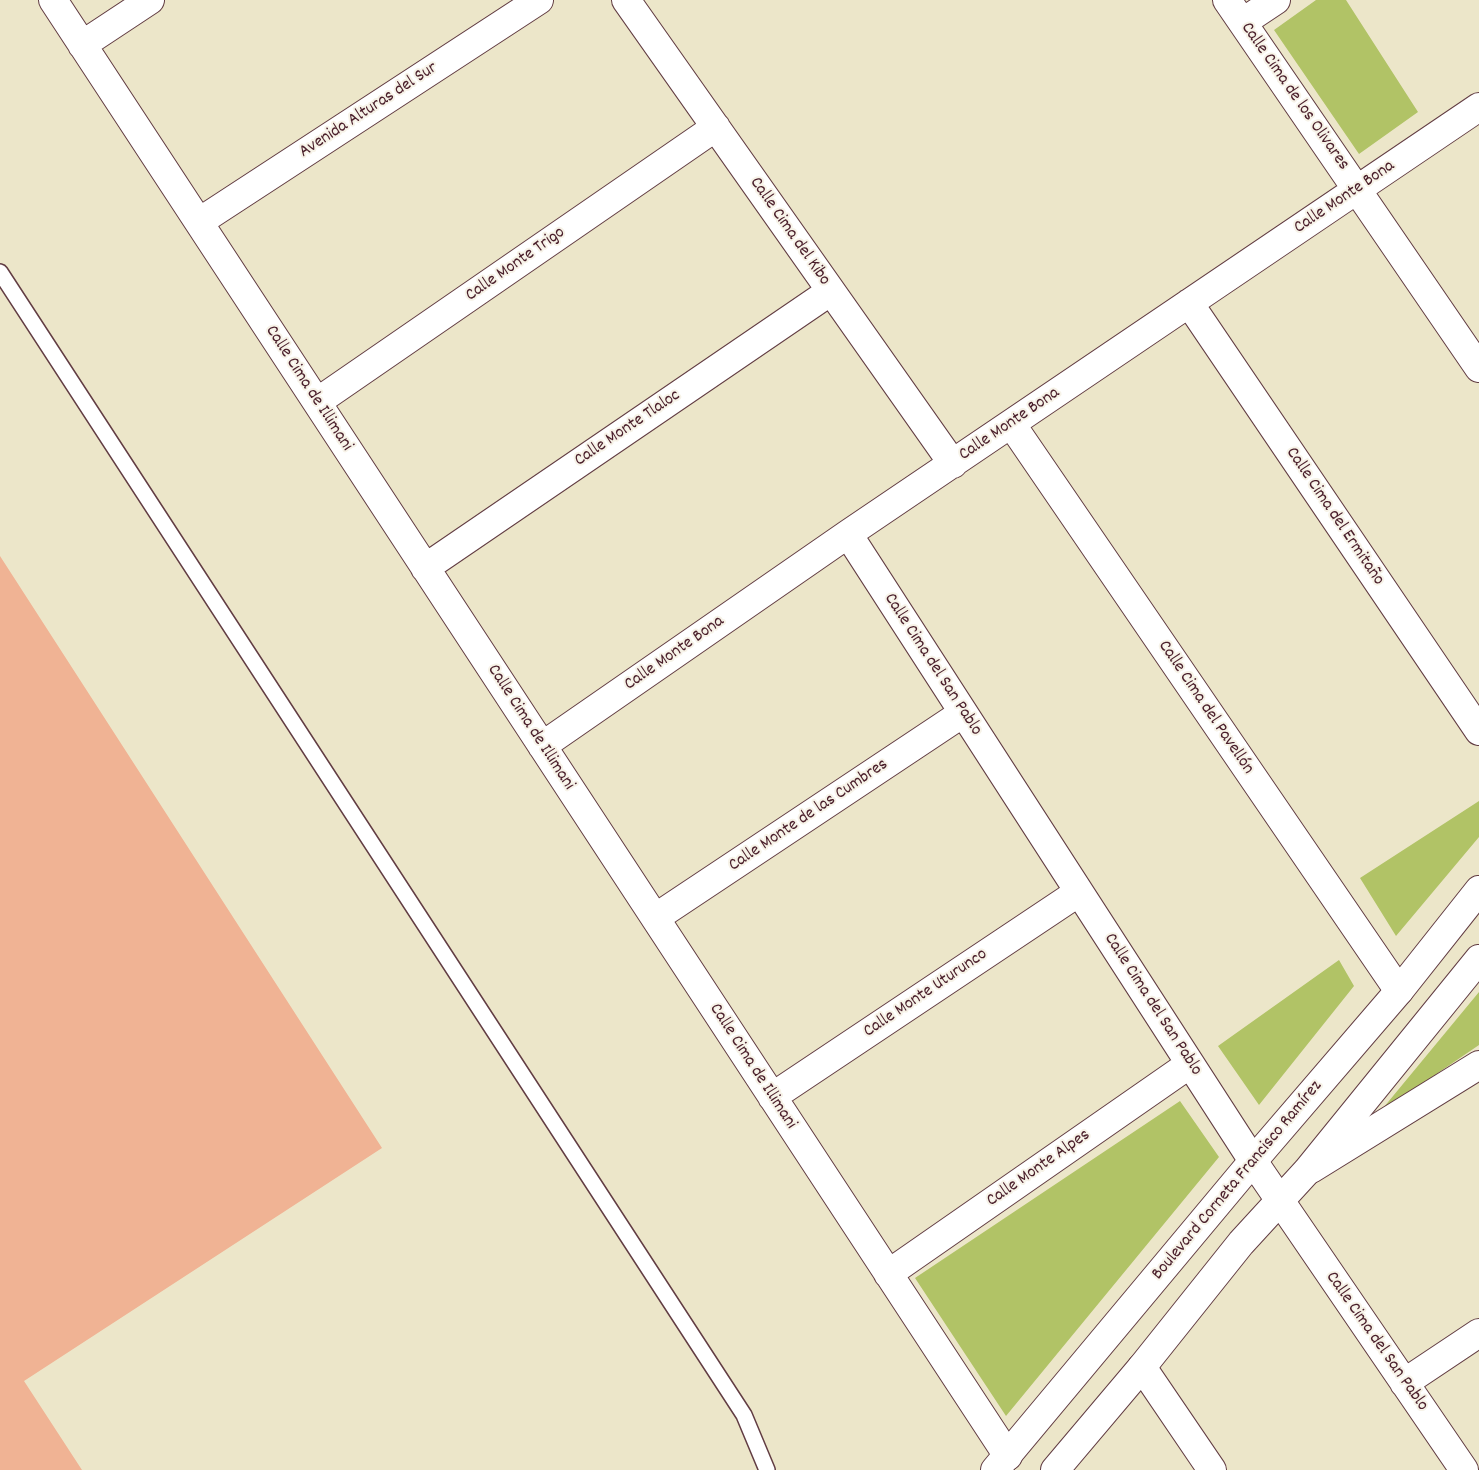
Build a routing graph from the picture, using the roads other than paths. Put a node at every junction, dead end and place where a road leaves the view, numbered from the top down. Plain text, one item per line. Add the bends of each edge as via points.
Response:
1 (53, 0) edge
2 (150, 0) edge
3 (539, 0) edge
4 (626, 0) edge
5 (1227, 0) edge
6 (1276, 0) edge
7 (1242, 22) junction
8 (82, 46) junction
9 (1479, 108) edge
10 (716, 127) junction
11 (1358, 190) junction
12 (198, 222) junction
13 (0, 272) edge
14 (831, 291) junction
15 (1189, 303) junction
16 (1479, 368) edge
17 (317, 402) junction
18 (1012, 424) junction
19 (953, 464) junction
20 (848, 534) junction
21 (425, 568) junction
22 (963, 713) junction
23 (1479, 731) edge
24 (542, 746) junction
25 (1479, 890) edge
26 (1079, 892) junction
27 (655, 918) junction
28 (1479, 959) edge
29 (1399, 991) junction
30 (1190, 1064) junction
31 (1479, 1065) edge
32 (772, 1097) junction
33 (1252, 1161) junction
34 (1307, 1171) junction
35 (1279, 1202) junction
36 (888, 1274) junction
37 (1479, 1333) edge
38 (1142, 1367) junction
39 (1404, 1383) junction
40 (1001, 1463) edge
41 (767, 1470) edge
42 (1055, 1470) edge
43 (1212, 1470) edge
44 (1464, 1470) edge

1 - 8 street, Calle Cima de Illimani
2 - 8 street
3 - 12 street, Avenida Alturas del Sur
4 - 10 street, Calle Cima del Kibo
5 - 7 street, Calle Cima de los Olivares
6 - 7 street
7 - 11 street, Calle Cima de los Olivares
8 - 12 street, Calle Cima de Illimani
9 - 11 street, Calle Monte Bona
10 - 14 street, Calle Cima del Kibo
10 - 17 street, Calle Monte Trigo
11 - 15 street, Calle Monte Bona
11 - 16 street, Calle Cima de los Olivares
12 - 17 street, Calle Cima de Illimani
13 - 41 lane via 744,1415
14 - 19 street, Calle Cima del Kibo
14 - 21 street, Calle Monte Tlaloc
15 - 18 street, Calle Monte Bona
15 - 23 street, Calle Cima del Ermitaño
17 - 21 street, Calle Cima de Illimani
18 - 19 street, Calle Monte Bona
18 - 29 street, Calle Cima del Pavellón
19 - 20 street, Calle Monte Bona
20 - 22 street, Calle Cima del San Pablo
20 - 24 street, Calle Monte Bona
21 - 24 street, Calle Cima de Illimani
22 - 26 street, Calle Cima del San Pablo
22 - 27 street, Calle Monte de las Cumbres
24 - 27 street, Calle Cima de Illimani
25 - 29 street, Boulevard Corneta Francisco Ramírez
26 - 30 street, Calle Cima del San Pablo
26 - 32 street, Calle Monte Uturunco
27 - 32 street, Calle Cima de Illimani
28 - 34 street
29 - 33 street, Boulevard Corneta Francisco Ramírez
30 - 33 street, Calle Cima del San Pablo
30 - 36 street, Calle Monte Alpes
31 - 34 street
32 - 36 street, Calle Cima de Illimani
33 - 35 street, Calle Cima del San Pablo
33 - 40 street, Boulevard Corneta Francisco Ramírez
34 - 35 street
35 - 38 street via 1241,1243
35 - 39 street, Calle Cima del San Pablo
36 - 40 street, Calle Cima de Illimani
37 - 39 street
38 - 42 street
38 - 43 street
39 - 44 street, Calle Cima del San Pablo

